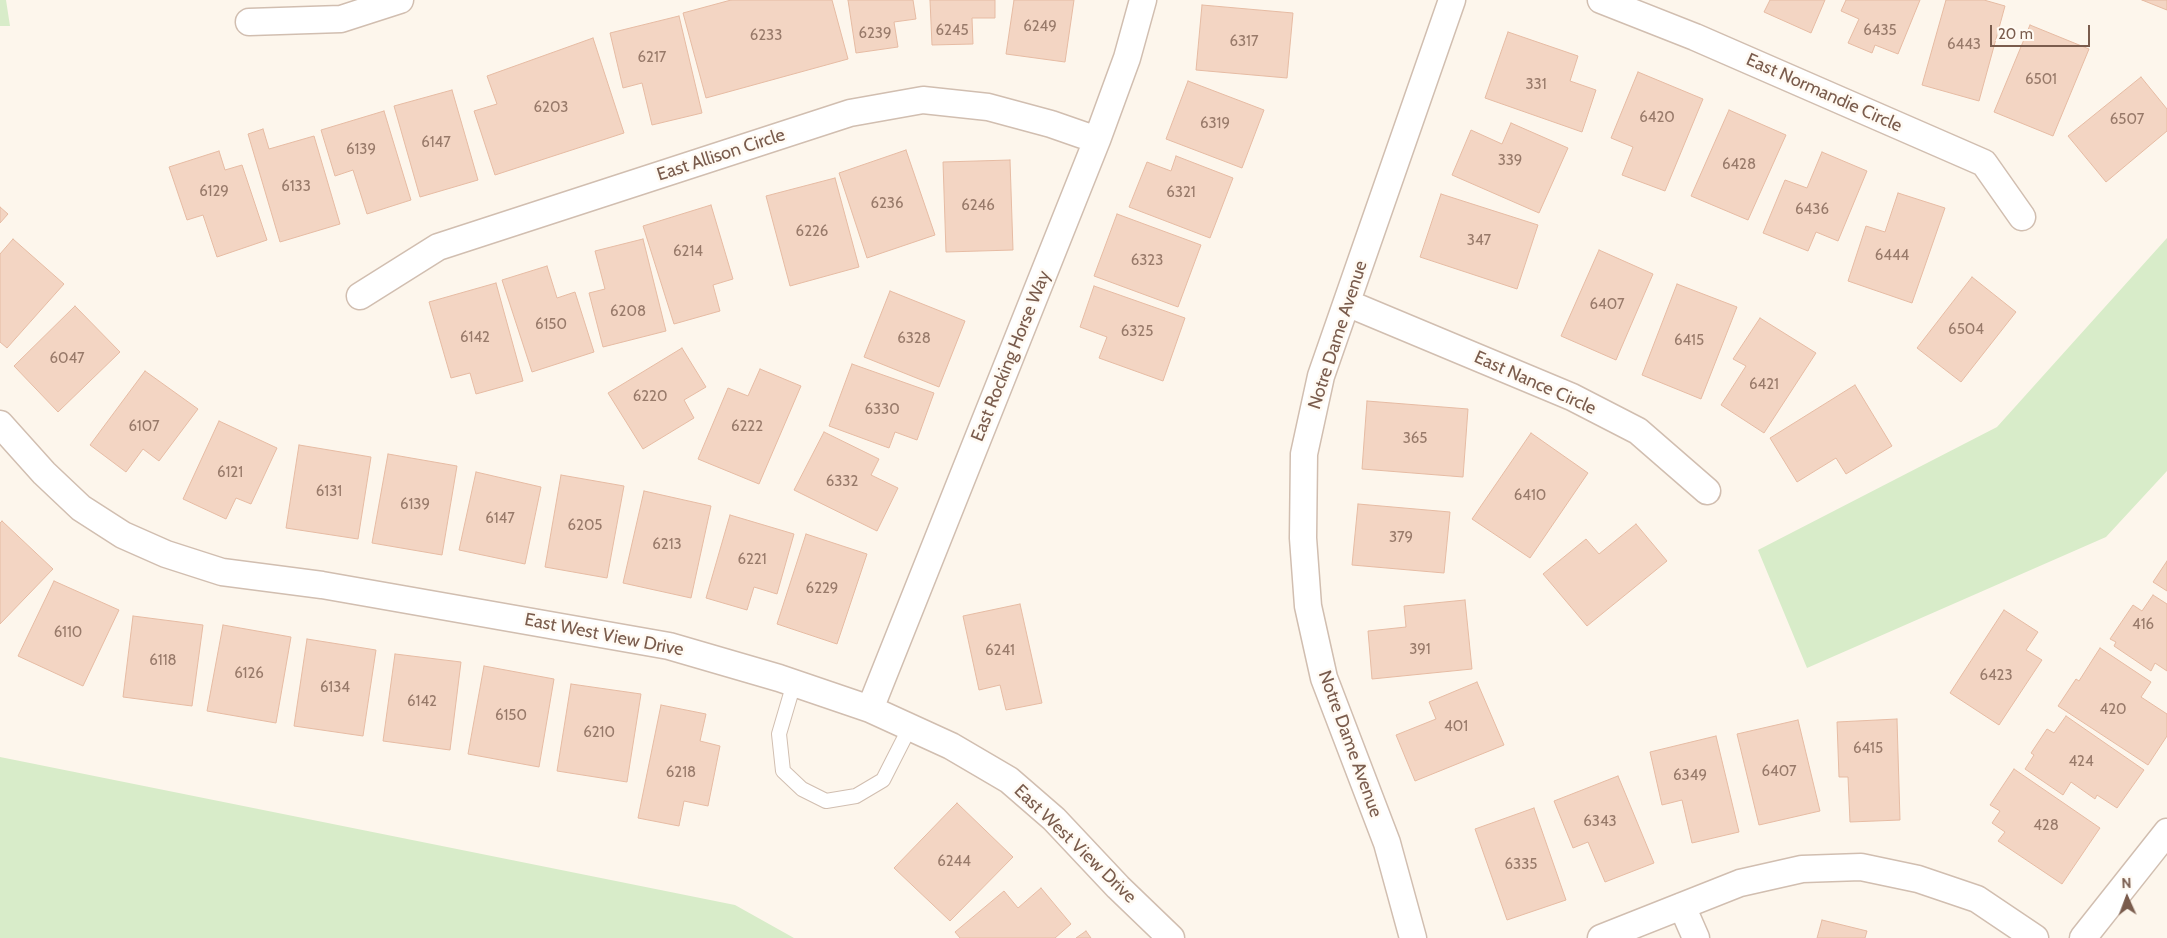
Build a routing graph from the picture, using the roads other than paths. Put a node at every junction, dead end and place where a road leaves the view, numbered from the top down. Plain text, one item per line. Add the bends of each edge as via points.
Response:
1 (400, 0) edge
2 (1143, 0) edge
3 (1452, 0) edge
4 (1601, 0) edge
5 (249, 22) dead end
6 (1097, 140) junction
7 (2022, 217) dead end
8 (360, 296) dead end
9 (1347, 303) junction
10 (0, 424) edge
11 (1707, 491) dead end
12 (794, 683) junction
13 (870, 709) junction
14 (910, 727) junction
15 (2167, 832) edge
16 (1682, 906) junction
17 (1172, 938) edge
18 (1413, 938) edge
19 (1601, 938) edge
20 (1696, 938) edge
21 (2035, 938) edge
22 (2083, 938) edge

1 - 5 street via 341,19
2 - 6 street, East Rocking Horse Way via 1127,58
3 - 9 street, Notre Dame Avenue
4 - 7 street, East Normandie Circle via 1695,37 1984,163
6 - 8 street, East Allison Circle via 988,107 923,100 850,113 438,246
6 - 13 street, East Rocking Horse Way
9 - 11 street, East Nance Circle via 1564,393 1638,431
9 - 18 street, Notre Dame Avenue via 1321,376 1304,454 1303,538 1308,606 1324,678 1387,843
10 - 12 street, East West View Drive via 81,508 123,535 166,554 222,572 322,585 669,646
12 - 13 street, East West View Drive
12 - 14 lane via 779,734 783,771 802,789 826,801 856,796 883,780
13 - 14 street, East West View Drive
14 - 17 street, East West View Drive via 951,746 1009,780 1054,819
15 - 22 street
16 - 19 street
16 - 20 street
16 - 21 street via 1740,883 1802,869 1862,867 1918,879 1977,899

